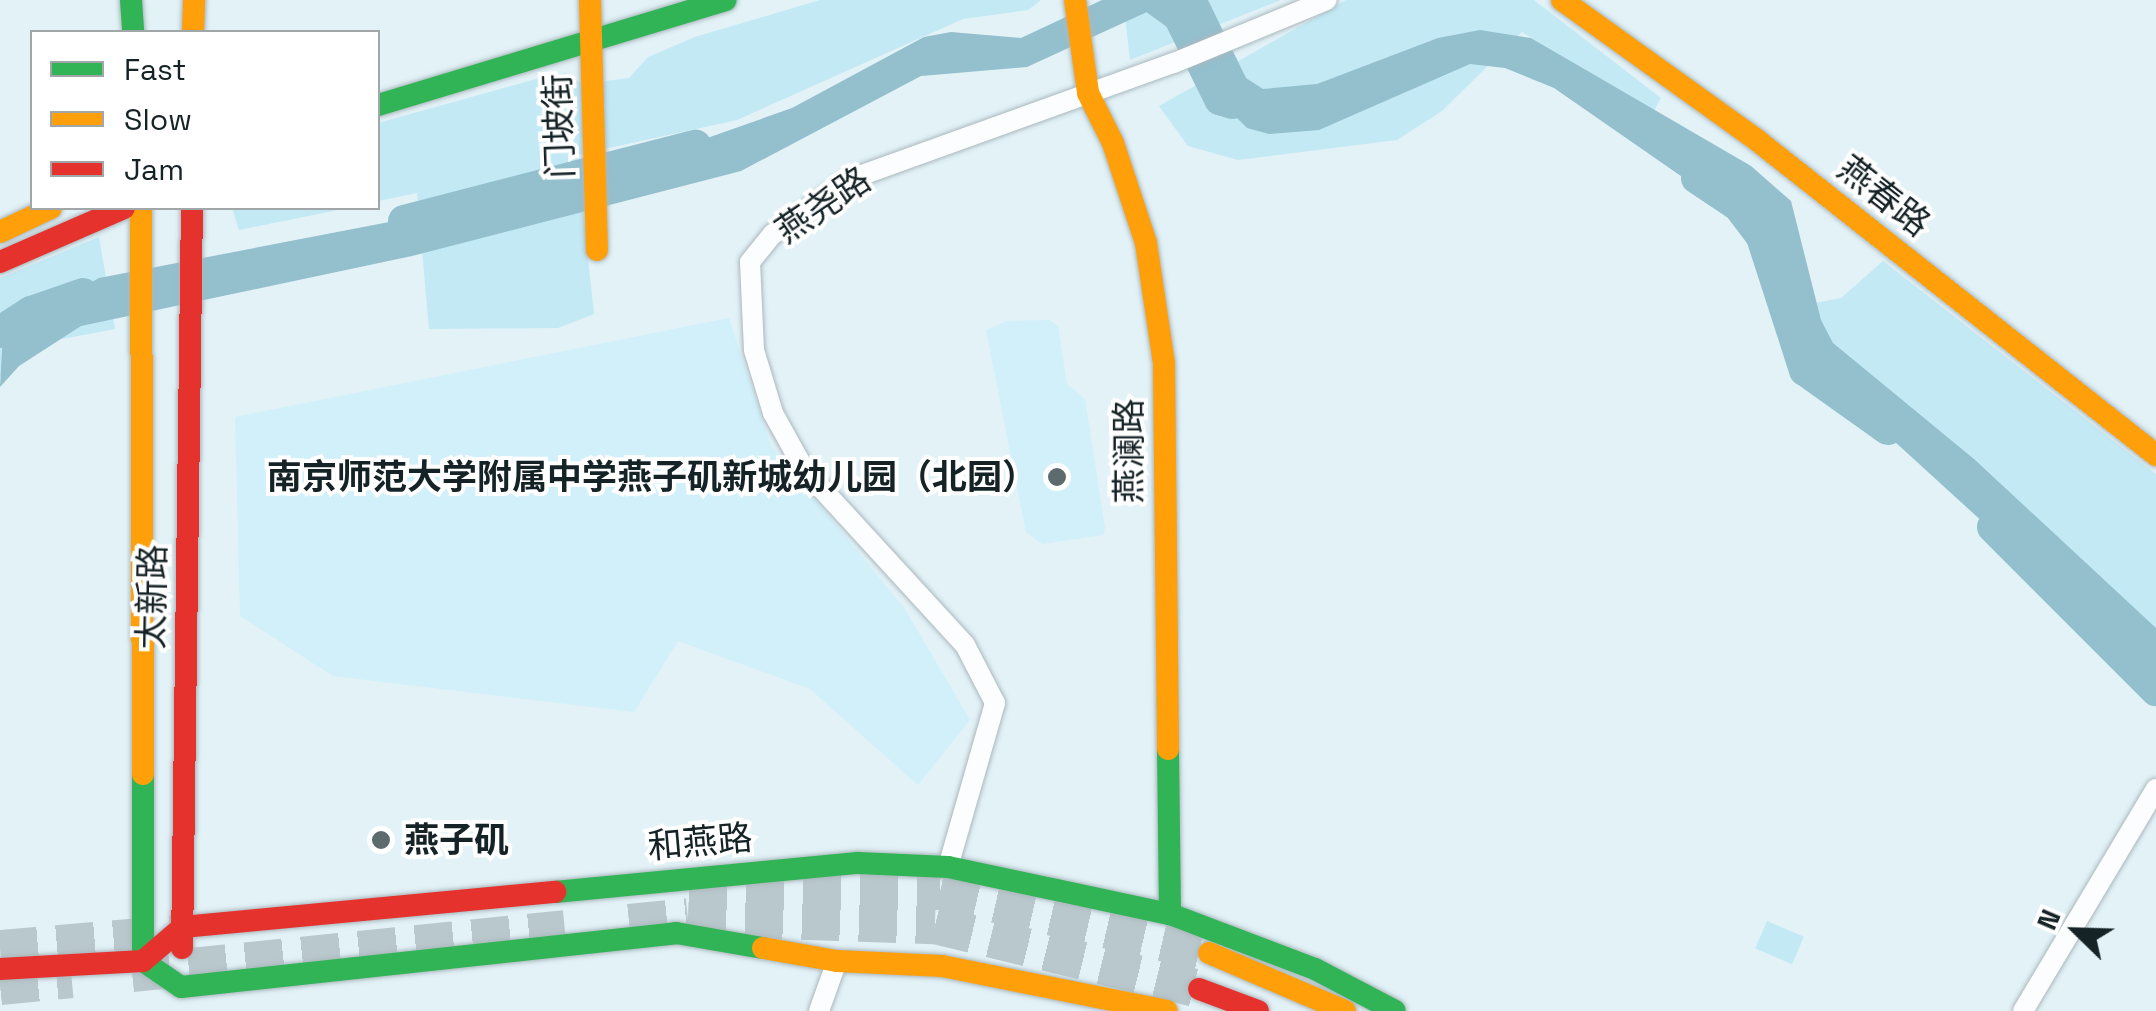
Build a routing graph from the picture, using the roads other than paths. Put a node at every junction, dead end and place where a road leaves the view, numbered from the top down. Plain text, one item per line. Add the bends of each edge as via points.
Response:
1 (131, 0) edge
2 (194, 0) edge
3 (590, 0) edge
4 (725, 0) edge
5 (1075, 0) edge
6 (1327, 0) edge
7 (1562, 0) edge
8 (133, 30) edge
9 (194, 30) edge
10 (591, 36) junction
11 (1088, 93) junction
12 (380, 104) edge
13 (47, 210) edge
14 (119, 210) edge
15 (141, 210) edge
16 (191, 218) edge
17 (0, 232) edge
18 (597, 250) dead end
19 (0, 262) edge
20 (2156, 455) edge
21 (2156, 789) edge
22 (948, 867) junction
23 (1170, 914) junction
24 (182, 927) junction
25 (1209, 953) tunnel mouth
26 (143, 961) junction
27 (838, 961) junction
28 (0, 969) edge
29 (182, 987) junction
30 (1198, 989) tunnel mouth
31 (1135, 1006) edge
32 (184, 1011) edge
33 (819, 1011) edge
34 (1167, 1011) edge
35 (1258, 1011) edge
36 (1345, 1011) edge
37 (1394, 1011) edge
38 (2023, 1011) edge

1 - 8 main road
2 - 9 main road
3 - 10 main road, 门坡街
4 - 10 main road
5 - 11 main road, 燕澜路
6 - 11 street, 燕尧路
7 - 20 main road, 燕春路 via 1758,140
10 - 12 main road
10 - 18 main road, 门坡街
11 - 22 street, 燕尧路 via 851,179 774,234 750,262 754,350 774,414 804,469 964,645 995,703
11 - 23 main road, 燕澜路 via 1113,143 1146,243 1164,364
13 - 17 main road
14 - 19 main road
15 - 26 main road, 太新路
16 - 24 main road, 太新路
21 - 38 street
22 - 23 main road, 和燕路
22 - 24 main road, 和燕路 via 838,865
23 - 37 main road, 和燕路 via 1315,969
24 - 26 main road
24 - 29 main road, 太新路
25 - 36 main road
26 - 28 main road
26 - 29 main road
27 - 29 main road via 676,932
27 - 31 main road via 942,966
27 - 33 street
29 - 32 street
30 - 35 main road
31 - 34 main road

